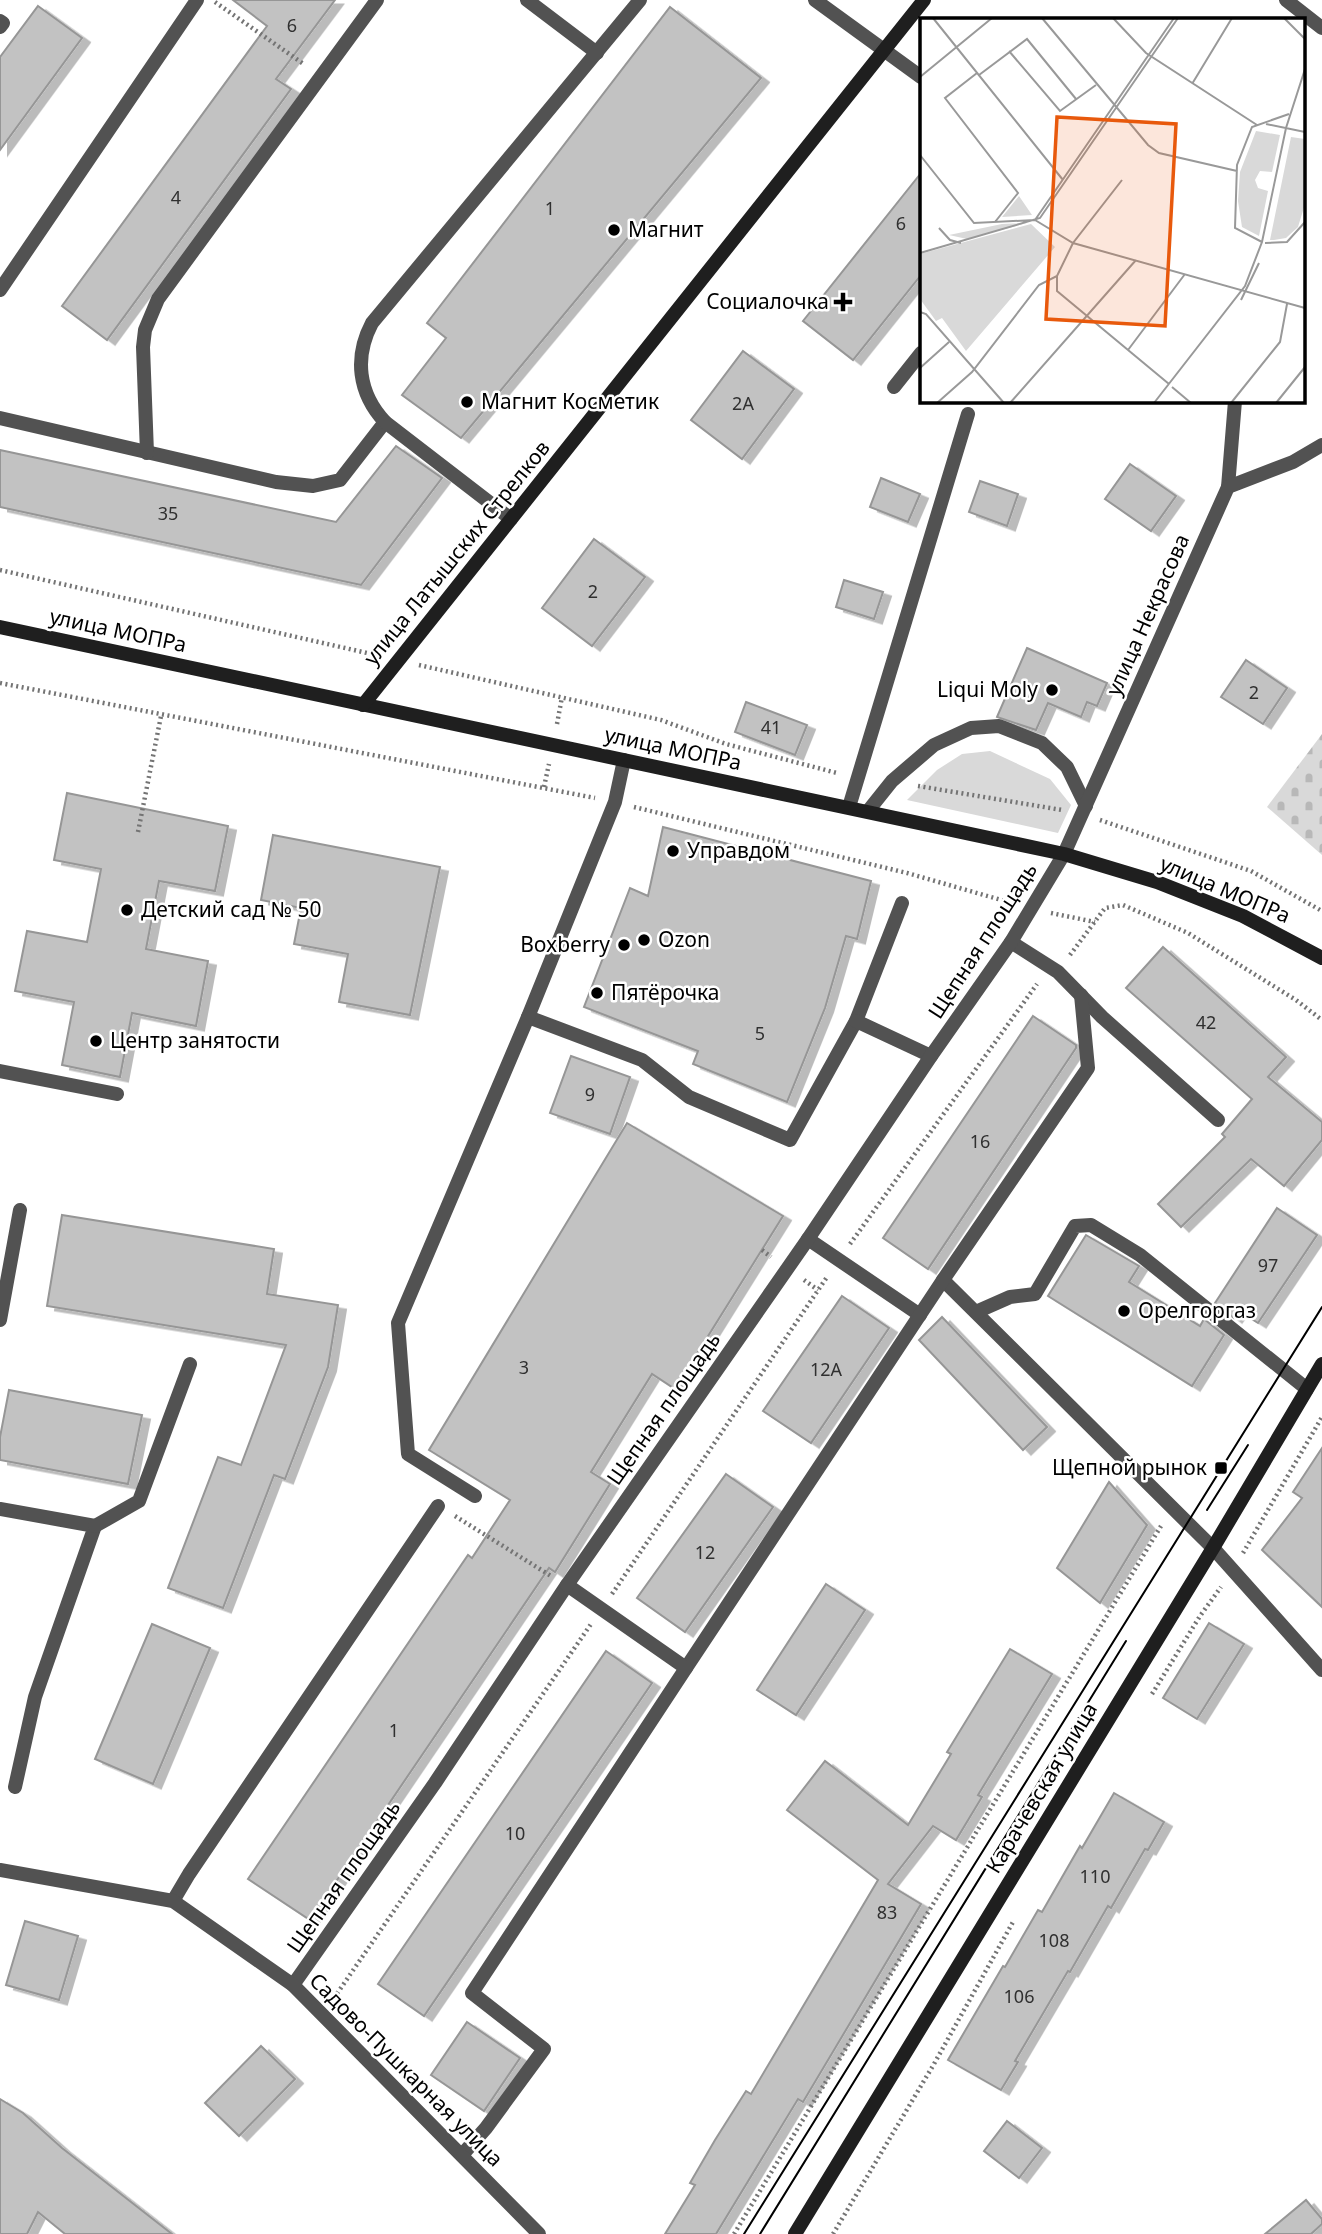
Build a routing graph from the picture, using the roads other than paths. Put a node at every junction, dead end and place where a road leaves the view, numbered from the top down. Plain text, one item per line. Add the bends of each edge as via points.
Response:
1 (197, 0) edge
2 (377, 0) edge
3 (527, 0) edge
4 (640, 0) edge
5 (815, 0) edge
6 (924, 0) edge
7 (1286, 0) edge
8 (0, 21) edge
9 (0, 27) edge
10 (1322, 28) edge
11 (885, 49) junction
12 (597, 53) junction
13 (920, 76) edge
14 (0, 290) edge
15 (920, 354) edge
16 (894, 387) dead end
17 (1235, 402) edge
18 (968, 414) dead end
19 (0, 418) edge
20 (385, 422) junction
21 (1322, 445) edge
22 (147, 453) junction
23 (1228, 487) junction
24 (511, 519) junction
25 (0, 627) edge
26 (363, 705) junction
27 (624, 760) junction
28 (849, 807) junction
29 (1084, 810) junction
30 (868, 811) junction
31 (1064, 854) junction
32 (902, 903) dead end
33 (1011, 942) junction
34 (1322, 958) edge
35 (1081, 995) junction
36 (528, 1017) junction
37 (856, 1021) junction
38 (931, 1056) junction
39 (0, 1071) edge
40 (117, 1094) dead end
41 (1218, 1120) dead end
42 (20, 1210) dead end
43 (808, 1239) junction
44 (943, 1280) junction
45 (1, 1304) edge
46 (976, 1312) junction
47 (920, 1315) junction
48 (0, 1320) edge
49 (190, 1364) dead end
50 (1322, 1364) edge
51 (1307, 1389) junction
52 (475, 1496) dead end
53 (438, 1506) road end
54 (0, 1509) edge
55 (95, 1526) junction
56 (1213, 1548) junction
57 (567, 1585) junction
58 (686, 1668) junction
59 (1322, 1670) edge
60 (15, 1787) dead end
61 (0, 1870) edge
62 (173, 1901) junction
63 (293, 1985) junction
64 (462, 2155) junction
65 (539, 2234) edge
66 (795, 2234) edge

1 - 14 street
2 - 22 street via 169,282 150,316 142,373
3 - 12 street
4 - 12 street
5 - 11 street
6 - 11 street, улица Латышских Стрелков
7 - 10 street
8 - 9 street
11 - 13 street
11 - 24 street, улица Латышских Стрелков
12 - 20 street via 372,323 360,352 361,372 373,409
15 - 16 street
17 - 23 street, улица Некрасова
18 - 28 street
19 - 22 street
20 - 22 street via 340,480 313,486
20 - 24 street
21 - 23 street via 1293,462
23 - 29 street, улица Некрасова
24 - 26 street, улица Латышских Стрелков
25 - 26 street, улица МОПРа
26 - 27 street, улица МОПРа
27 - 28 street, улица МОПРа
27 - 36 street via 615,803
28 - 30 street, улица МОПРа
29 - 30 street via 1067,767 1042,743 999,726 971,728 934,746 892,781
29 - 31 street, улица Некрасова
30 - 31 street, улица МОПРа
31 - 33 street, Щепная площадь
31 - 34 street, улица МОПРа via 1157,882 1243,916
32 - 37 street
33 - 35 street via 1054,969
33 - 38 street, Щепная площадь
35 - 41 street
35 - 44 street via 1088,1068
36 - 37 street via 642,1060 689,1097 790,1140
36 - 52 street via 398,1323 408,1454
37 - 38 street
38 - 43 street, Щепная площадь
39 - 40 street
42 - 45 street
43 - 47 street
43 - 57 street, Щепная площадь
44 - 46 street
44 - 47 street
45 - 48 street
46 - 51 street via 1010,1297 1035,1294 1075,1226 1091,1225 1140,1255
46 - 56 street
47 - 58 street
49 - 55 street via 139,1501
50 - 51 street, Карачевская улица
51 - 56 street, Карачевская улица
53 - 62 street
54 - 55 street
55 - 60 street via 35,1697
56 - 59 street
56 - 66 street, Карачевская улица
57 - 58 street
57 - 63 street, Щепная площадь
58 - 64 street via 472,1993 544,2049
61 - 62 street, Садово-Пушкарная улица
62 - 63 street, Садово-Пушкарная улица
63 - 64 street, Садово-Пушкарная улица
64 - 65 street, Садово-Пушкарная улица

